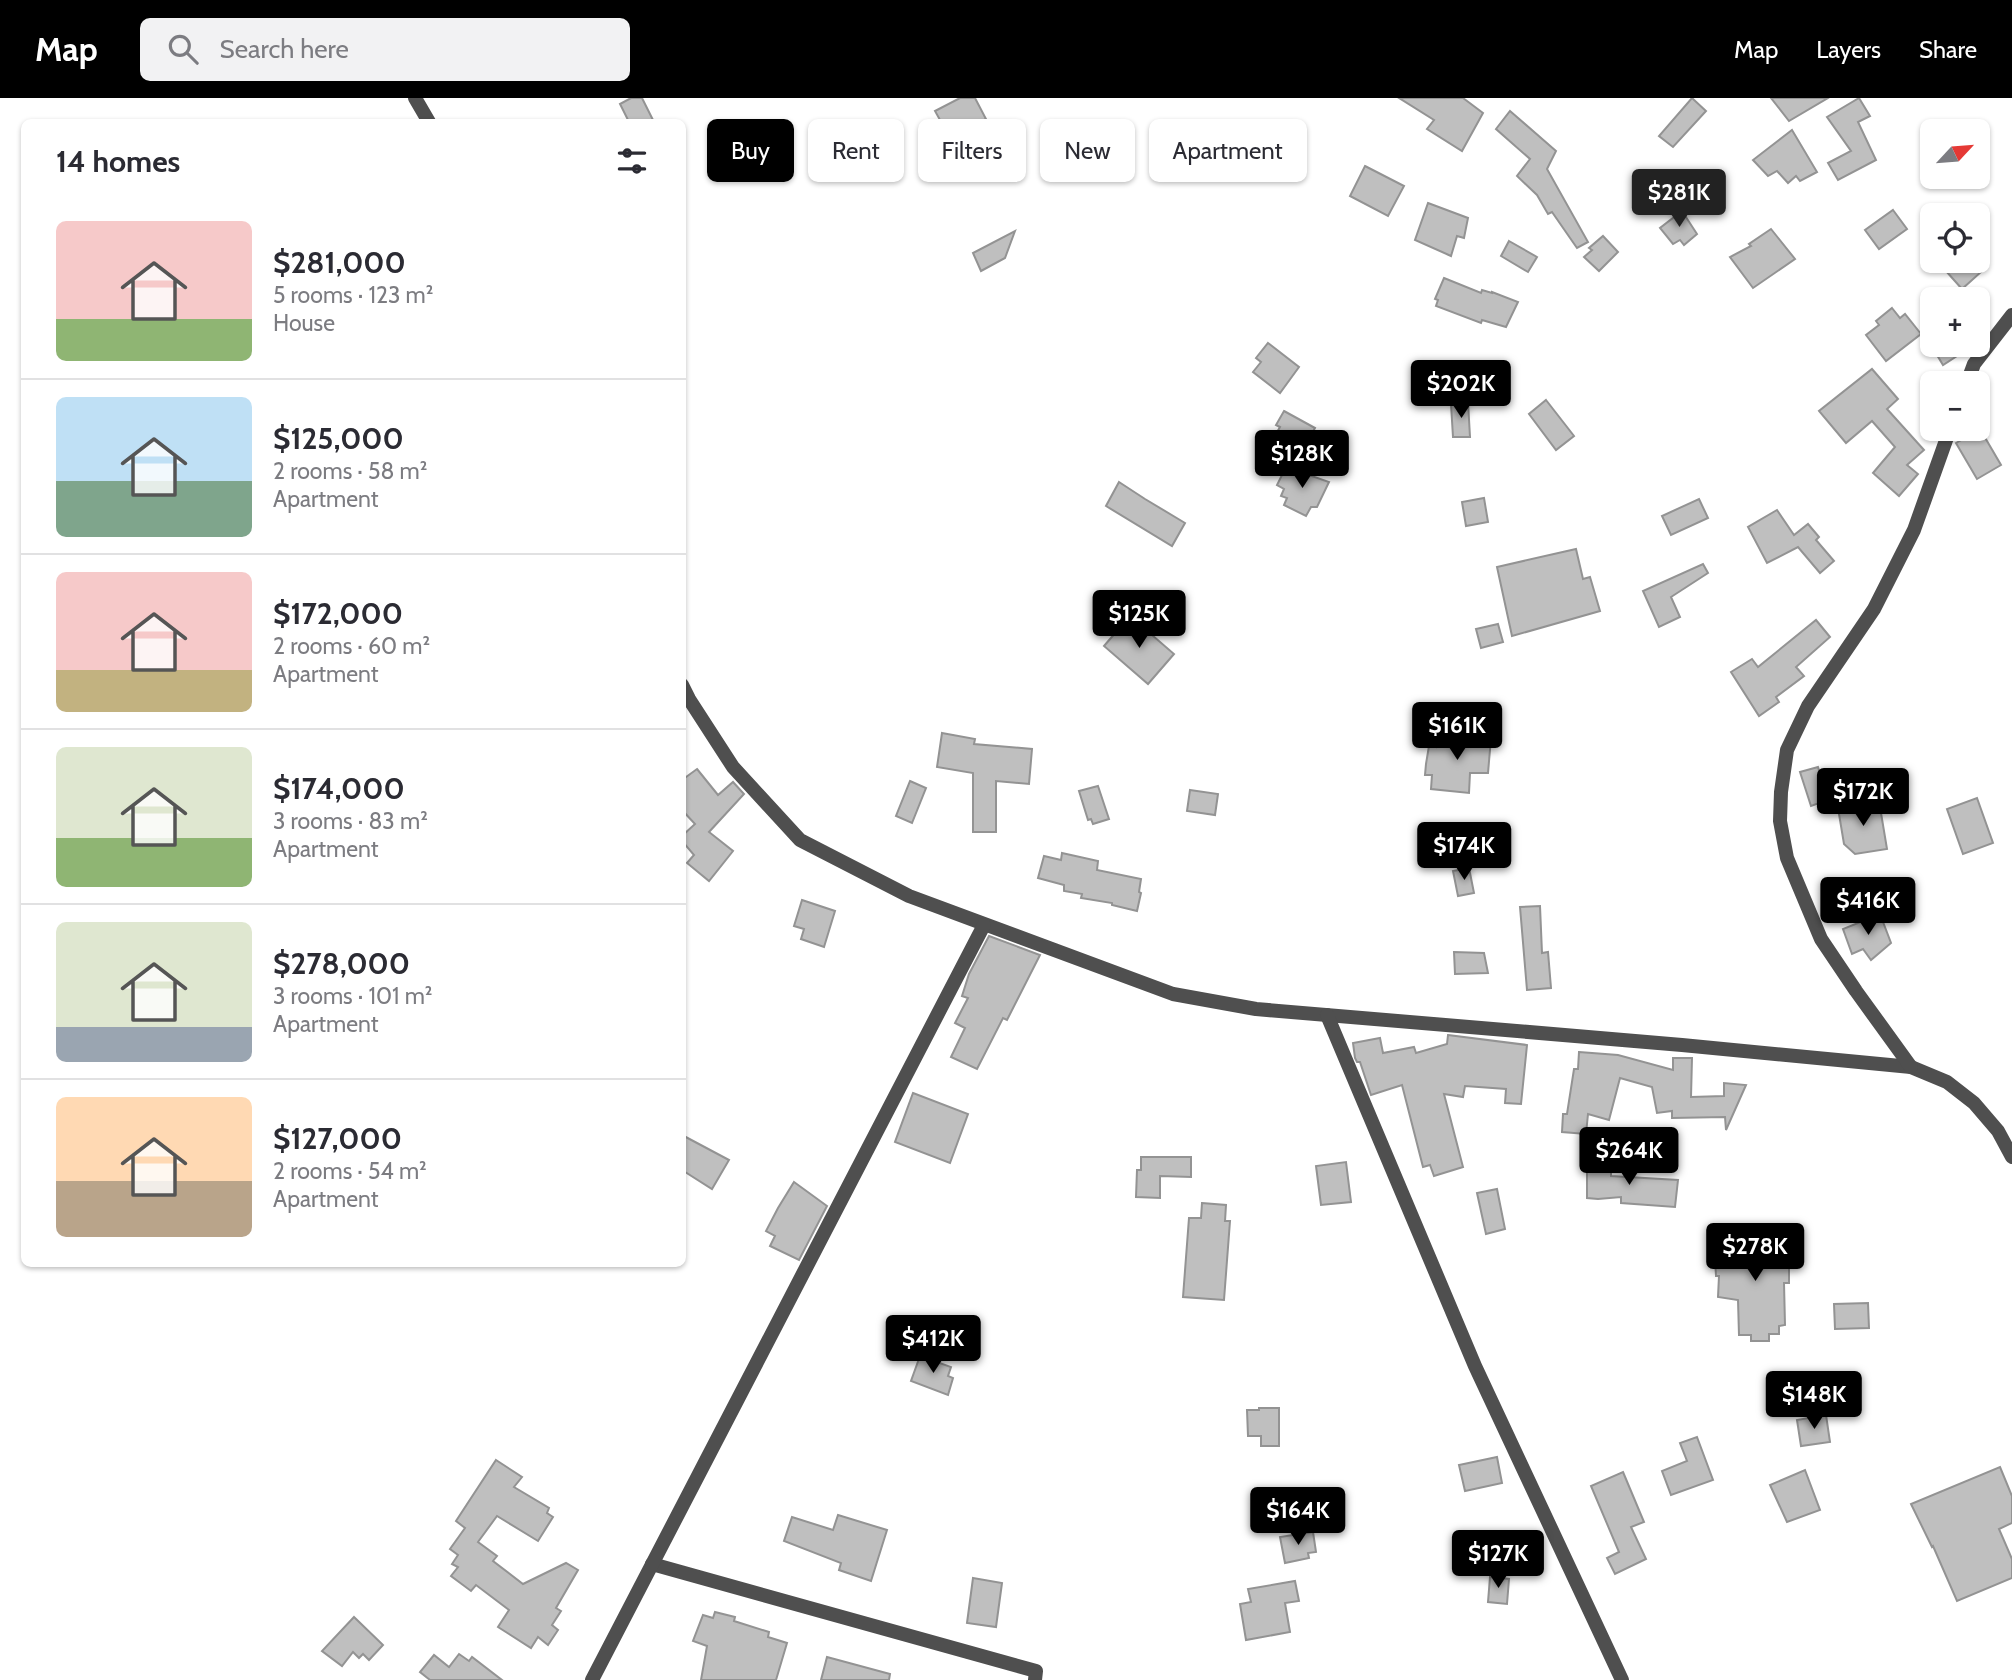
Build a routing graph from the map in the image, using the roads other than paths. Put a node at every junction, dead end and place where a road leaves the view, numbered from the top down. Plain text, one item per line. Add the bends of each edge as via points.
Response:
1 (415, 98) edge
2 (427, 119) edge
3 (2012, 315) edge
4 (1971, 371) edge
5 (1946, 441) edge
6 (686, 693) edge
7 (984, 925) junction
8 (1327, 1015) junction
9 (1910, 1067) junction
10 (2012, 1157) edge
11 (652, 1564) junction
12 (592, 1680) edge
13 (1035, 1680) edge
14 (1622, 1680) edge

1 - 2 street
3 - 4 street
5 - 9 street via 1914,530 1874,610 1808,706 1787,750 1781,792 1780,821 1787,858 1821,939
6 - 7 street via 733,767 800,840 909,897
7 - 8 street via 1173,994 1256,1009
7 - 11 street
8 - 9 street
8 - 14 street via 1475,1366
9 - 10 street via 1947,1082 1974,1103 1998,1131
11 - 12 street
11 - 13 street via 1036,1671

